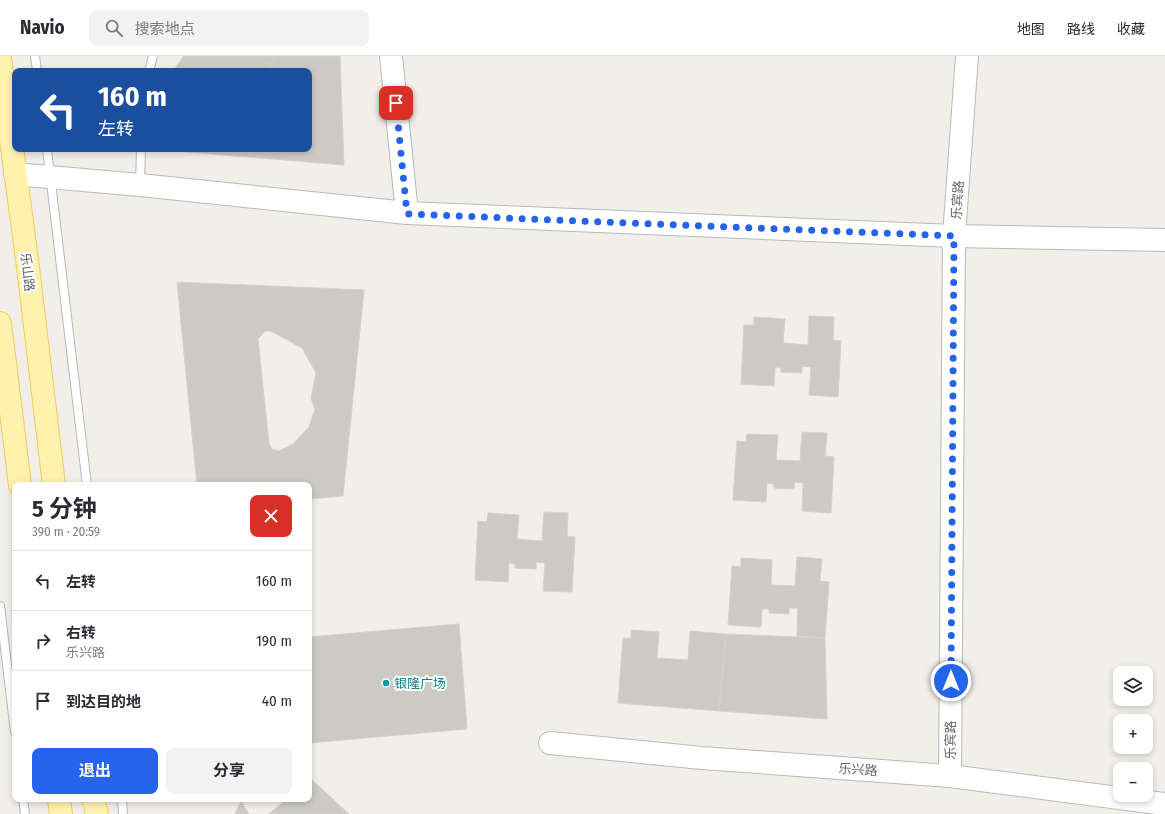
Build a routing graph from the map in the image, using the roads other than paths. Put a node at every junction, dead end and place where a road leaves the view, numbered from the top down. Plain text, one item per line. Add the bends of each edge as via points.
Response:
1 (35, 56) edge
2 (153, 56) edge
3 (391, 56) edge
4 (967, 56) edge
5 (0, 58) edge
6 (37, 68) edge
7 (150, 68) edge
8 (12, 151) edge
9 (12, 152) edge
10 (47, 152) edge
11 (141, 152) edge
12 (15, 174) junction
13 (51, 177) junction
14 (140, 185) junction
15 (407, 214) junction
16 (954, 236) junction
17 (1165, 240) edge
18 (0, 323) edge
19 (20, 482) edge
20 (54, 482) edge
21 (87, 482) edge
22 (0, 606) edge
23 (12, 707) edge
24 (550, 743) dead end
25 (950, 776) junction
26 (23, 802) edge
27 (59, 802) edge
28 (93, 802) edge
29 (122, 802) edge
30 (1165, 804) edge
31 (25, 814) edge
32 (61, 814) edge
33 (97, 814) edge
34 (123, 814) edge

1 - 6 lane
2 - 7 lane
3 - 15 street
4 - 16 street, 乐宾路
5 - 8 main road, 乐山路
9 - 12 main road, 乐山路
10 - 13 lane
11 - 14 lane
12 - 13 street
12 - 20 main road, 乐山路
13 - 14 street
13 - 21 lane
14 - 15 street
15 - 16 street
16 - 17 street
16 - 25 street, 乐宾路
18 - 19 main road
22 - 23 lane
24 - 25 street, 乐兴路 via 702,758
25 - 30 street, 乐兴路
26 - 31 lane
27 - 32 main road
28 - 33 main road
29 - 34 lane

